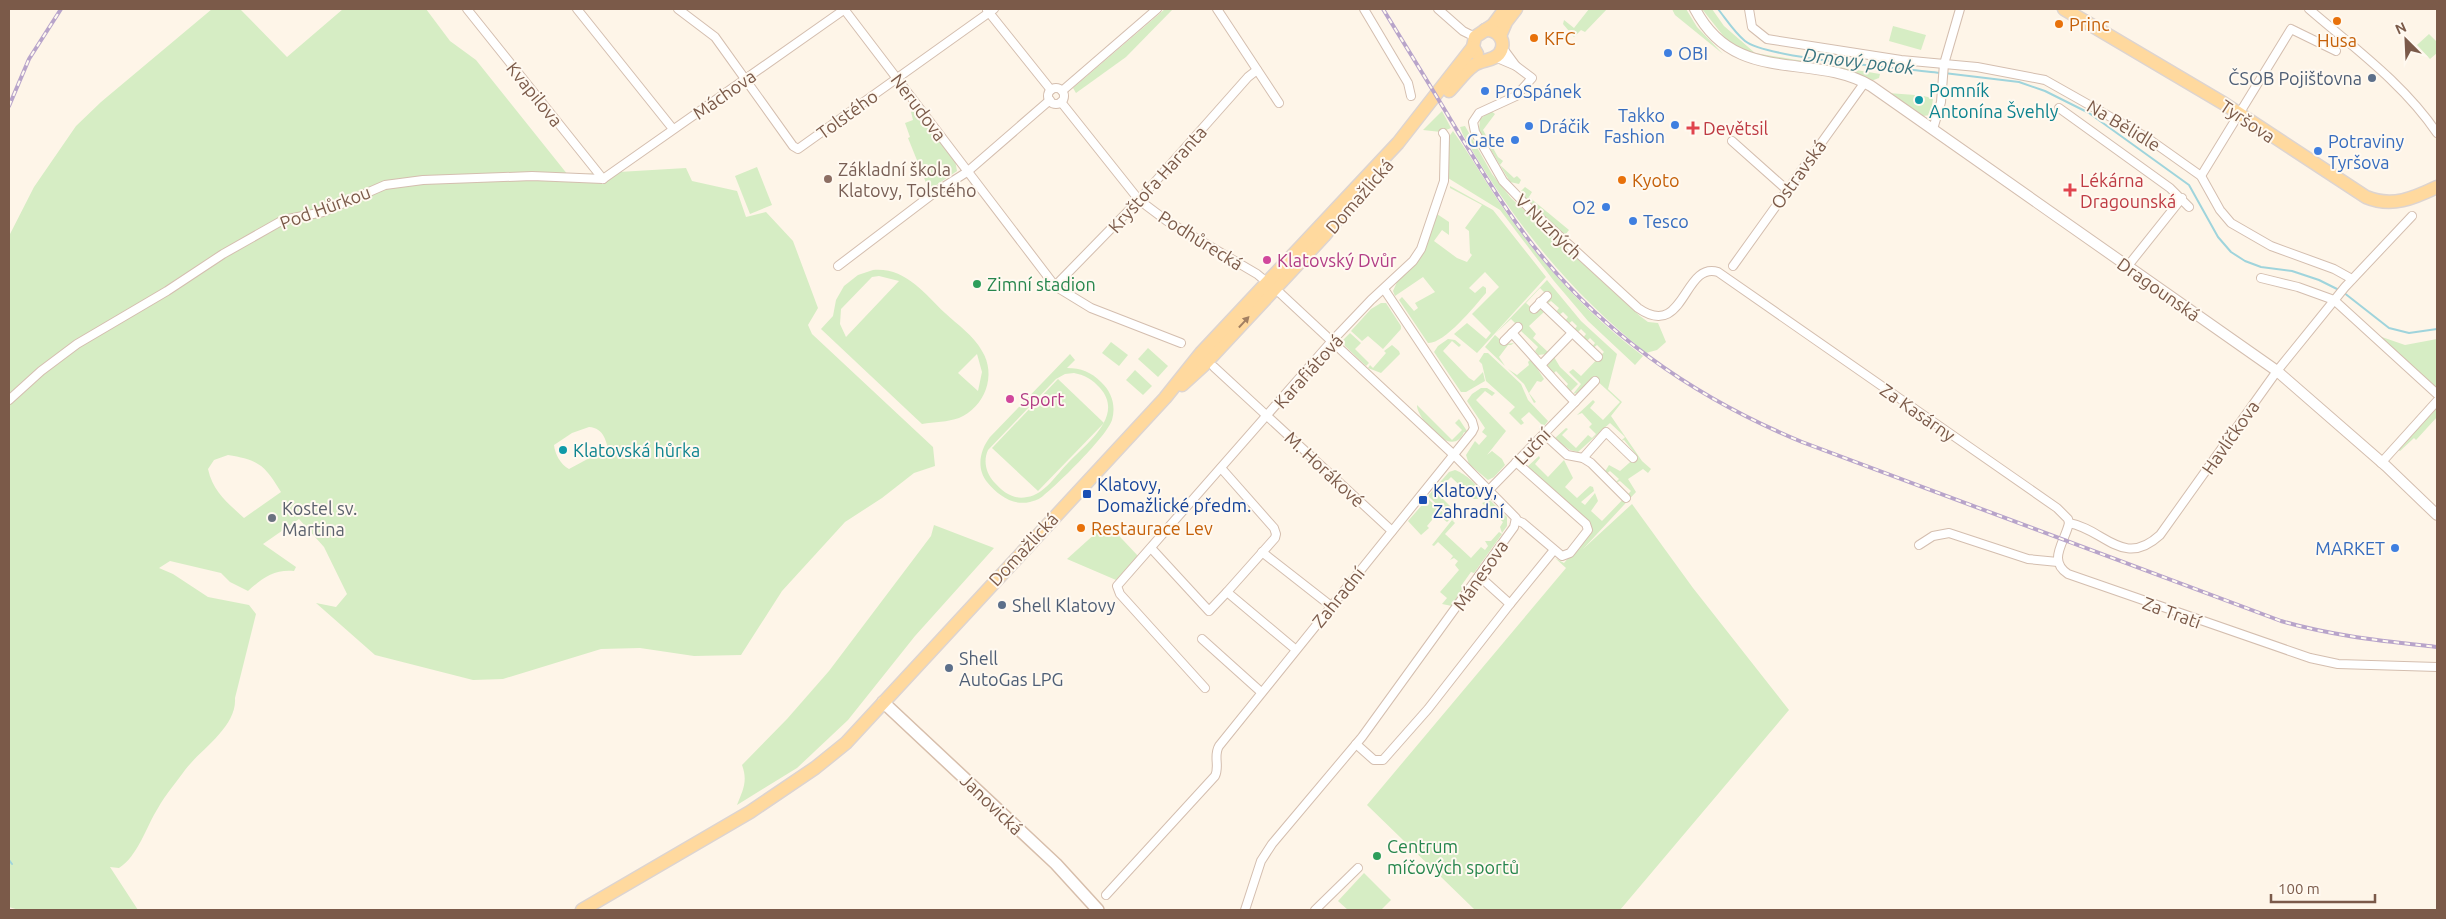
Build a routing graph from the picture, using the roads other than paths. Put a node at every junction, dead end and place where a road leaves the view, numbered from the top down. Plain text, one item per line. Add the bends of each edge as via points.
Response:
1 (468, 9) edge
2 (577, 9) edge
3 (678, 9) edge
4 (844, 9) edge
5 (1156, 9) edge
6 (1217, 9) edge
7 (1364, 9) edge
8 (1438, 9) edge
9 (1505, 9) edge
10 (1516, 9) edge
11 (1694, 9) edge
12 (1749, 9) edge
13 (1960, 9) edge
14 (2064, 9) edge
15 (2309, 9) edge
16 (990, 10) edge
17 (1478, 38) junction
18 (1497, 50) junction
19 (2336, 51) dead end
20 (1944, 65) junction
21 (1516, 66) junction
22 (1257, 70) junction
23 (898, 78) junction
24 (746, 79) junction
25 (1865, 82) junction
26 (1051, 90) junction
27 (1062, 90) junction
28 (1411, 96) dead end
29 (1050, 100) junction
30 (1061, 102) junction
31 (1279, 103) dead end
32 (2059, 108) dead end
33 (2239, 113) junction
34 (673, 129) junction
35 (1933, 129) junction
36 (1443, 133) dead end
37 (2437, 133) edge
38 (1732, 141) dead end
39 (967, 172) junction
40 (2201, 176) junction
41 (603, 179) junction
42 (2437, 187) edge
43 (1786, 190) junction
44 (2182, 198) junction
45 (1139, 200) junction
46 (2189, 207) dead end
47 (2412, 216) dead end
48 (838, 266) dead end
49 (1733, 266) dead end
50 (2127, 267) junction
51 (1722, 274) joint
52 (2261, 278) dead end
53 (2352, 279) junction
54 (1055, 286) junction
55 (1271, 286) junction
56 (1384, 290) junction
57 (1547, 296) dead end
58 (2336, 298) junction
59 (1540, 302) junction
60 (1534, 309) dead end
61 (1518, 327) dead end
62 (1572, 332) junction
63 (1512, 333) junction
64 (1504, 341) dead end
65 (1331, 342) junction
66 (1181, 343) dead end
67 (1598, 357) dead end
68 (1542, 364) junction
69 (1214, 367) dead end
70 (2276, 371) junction
71 (1596, 381) dead end
72 (2437, 394) edge
73 (9, 400) edge
74 (2437, 401) edge
75 (1575, 402) junction
76 (1268, 415) junction
77 (1544, 434) junction
78 (1455, 456) junction
79 (1583, 458) junction
80 (1633, 458) dead end
81 (1516, 462) junction
82 (2381, 463) junction
83 (1222, 468) junction
84 (1489, 490) junction
85 (1626, 498) dead end
86 (2437, 515) edge
87 (1516, 520) junction
88 (2069, 523) junction
89 (1392, 531) junction
90 (1919, 545) dead end
91 (2114, 545) joint
92 (1151, 548) junction
93 (1554, 550) junction
94 (1262, 552) junction
95 (2058, 562) junction
96 (1479, 576) junction
97 (1226, 592) junction
98 (1510, 604) junction
99 (1331, 606) junction
100 (1202, 639) dead end
101 (1296, 649) junction
102 (2437, 668) edge
103 (1205, 688) dead end
104 (1261, 692) junction
105 (882, 702) junction
106 (1356, 744) junction
107 (1358, 868) dead end
108 (1106, 895) dead end
109 (582, 910) edge
110 (1098, 910) edge
111 (1245, 910) edge
112 (1315, 910) edge

1 - 41 street, Kvapilova
2 - 34 street
3 - 24 street via 716,37
4 - 23 street, Nerudova
4 - 24 street, Máchova
5 - 27 street
6 - 22 street
7 - 28 street via 1408,83
8 - 17 street via 1463,31
9 - 17 main road, Domažlická
10 - 18 main road via 1506,22
11 - 25 street, Dragounská via 1709,30 1743,56 1850,76
12 - 20 street, Na Bělidle via 1752,27 1767,39
13 - 20 street
14 - 33 main road, Tyršova
15 - 37 street via 2393,80
16 - 23 street, Tolstého
16 - 26 street
17 - 18 main road via 1493,31
17 - 18 main road via 1481,57
17 - 55 main road, Domažlická via 1398,143
18 - 21 street, V Nuzných
18 - 21 street, V Nuzných
18 - 55 main road, Domažlická via 1473,65 1344,210 1330,230
19 - 33 street via 2290,29
20 - 35 street via 1941,102
20 - 40 street, Na Bělidle via 2045,80 2146,137
21 - 51 street, V Nuzných via 1532,78 1516,96 1479,113 1473,122 1503,181 1513,193 1648,314 1662,316 1674,310 1703,273
22 - 31 street
22 - 45 street, Kryštofa Haranta via 1248,76
23 - 24 street, Tolstého via 798,148 793,146
23 - 39 street, Nerudova
24 - 34 street, Máchova
25 - 35 street, Dragounská
25 - 43 street, Ostravská
26 - 27 street
26 - 29 street
27 - 30 street
29 - 30 street via 1056,104
29 - 39 street
30 - 45 street, Podhůrecká
32 - 44 street
33 - 40 street
33 - 42 main road, Tyršova via 2373,200 2403,201
34 - 41 street, Máchova
35 - 50 street, Dragounská
36 - 56 street, Karafiátová via 1444,181 1421,249
38 - 43 street
39 - 48 street via 926,198
39 - 54 street, Nerudova
40 - 53 street, Na Bělidle via 2231,223 2271,246
41 - 73 street, Pod Hůrkou via 532,176 424,180 385,185 323,212 283,220 76,344
43 - 49 street, Ostravská
44 - 46 street
44 - 50 street
45 - 54 street, Kryštofa Haranta
45 - 55 street, Podhůrecká
47 - 53 street
50 - 70 street, Dragounská
51 - 88 street, Za Kasárny via 2057,508
52 - 58 street
53 - 58 street, Havlíčkova
54 - 66 street, Nerudova via 1091,308
55 - 65 street, Mánesova
55 - 105 main road, Domažlická via 1201,353 1165,398
56 - 65 street, Karafiátová
56 - 78 street, Zahradní via 1474,424
57 - 59 street
58 - 70 street, Havlíčkova
58 - 72 street
59 - 60 street
59 - 62 street
61 - 63 street
62 - 67 street
62 - 68 street
63 - 64 street
63 - 68 street
65 - 76 street, Karafiátová
65 - 78 street, Mánesova
68 - 75 street via 1547,375
69 - 76 street, M. Horákové
70 - 82 street, Dragounská
70 - 91 street, Havlíčkova via 2160,535 2140,548
71 - 75 street, Luční
74 - 82 street
75 - 77 street, Luční
76 - 83 street, Karafiátová
76 - 89 street, M. Horákové
77 - 79 street via 1567,455
77 - 81 street, Luční
78 - 84 street, Mánesova
78 - 89 street, Zahradní
79 - 80 street via 1606,432
79 - 85 street
81 - 84 street, Luční
81 - 93 street via 1587,527 1585,535 1567,554 1560,555
82 - 86 street, Dragounská
83 - 92 street, Karafiátová
83 - 94 street via 1276,530 1274,538
84 - 87 street, Mánesova
87 - 93 street
87 - 96 street, Mánesova
88 - 91 street, Za Kasárny
88 - 95 street via 2058,552
89 - 99 street, Zahradní
90 - 95 street via 1933,536 1950,533 2028,560
92 - 97 street via 1212,614
92 - 103 street, Karafiátová via 1117,586 1120,594
93 - 98 street
94 - 97 street
94 - 99 street
95 - 102 street, Za Tratí via 2068,574 2310,658 2338,664
96 - 98 street
96 - 106 street, Mánesova
97 - 101 street
98 - 106 street via 1428,709 1383,760 1374,760
99 - 101 street, Zahradní
100 - 104 street
101 - 104 street, Zahradní
104 - 108 street, Zahradní via 1217,748 1215,776
105 - 109 main road, Domažlická via 832,755 785,789 735,822
105 - 110 main road, Janovická via 1056,864
106 - 111 street, Mánesova via 1261,860
107 - 112 street

